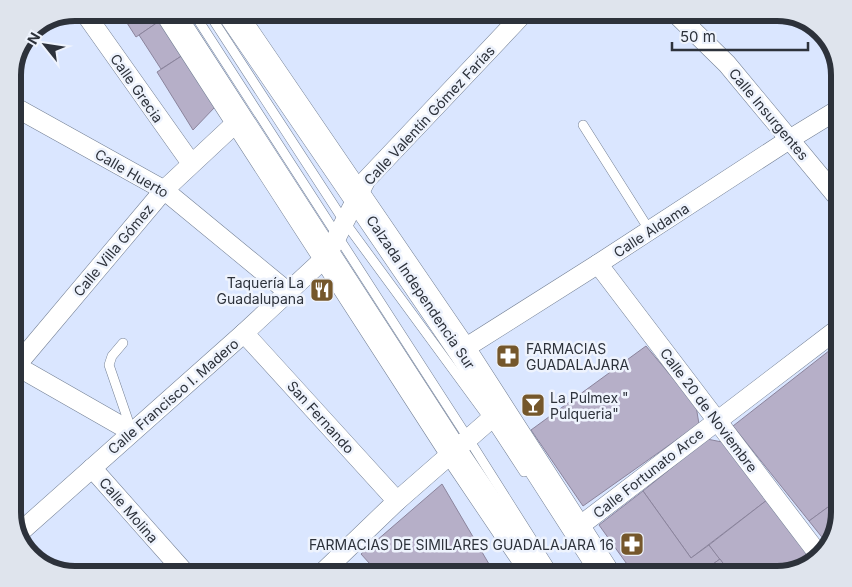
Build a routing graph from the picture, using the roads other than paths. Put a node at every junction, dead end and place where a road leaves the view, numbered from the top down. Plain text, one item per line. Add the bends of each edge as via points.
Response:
1 (90, 21) edge
2 (175, 21) edge
3 (199, 21) edge
4 (213, 21) edge
5 (236, 21) edge
6 (516, 21) edge
7 (683, 21) edge
8 (21, 110) edge
9 (831, 114) edge
10 (239, 120) junction
11 (583, 126) dead end
12 (790, 139) junction
13 (191, 163) junction
14 (831, 188) edge
15 (164, 190) junction
16 (357, 197) junction
17 (650, 230) junction
18 (336, 238) junction
19 (598, 264) junction
20 (288, 292) junction
21 (244, 333) junction
22 (831, 335) edge
23 (123, 342) dead end
24 (462, 350) junction
25 (21, 357) edge
26 (21, 369) edge
27 (495, 415) junction
28 (717, 421) junction
29 (132, 432) junction
30 (460, 445) junction
31 (92, 468) junction
32 (527, 477) dead end
33 (397, 501) junction
34 (577, 528) junction
35 (24, 529) edge
36 (815, 549) edge
37 (179, 566) edge
38 (329, 566) edge
39 (531, 566) edge
40 (548, 566) edge
41 (601, 566) edge

1 - 13 street, Calle Grecia
2 - 10 main road
3 - 18 lane
4 - 18 lane
5 - 16 main road, Calzada Independencia Sur
6 - 16 street, Calle Valentín Gómez Farías via 366,180
7 - 12 street, Calle Insurgentes via 727,64
8 - 15 street, Calle Huerto
9 - 12 street, Calle Aldama
10 - 13 street, Calle Villa Gómez
10 - 18 main road
11 - 17 lane
12 - 14 street, Calle Insurgentes
12 - 17 street, Calle Aldama
13 - 15 street, Calle Villa Gómez
15 - 20 street, Calle Huerto
15 - 25 street, Calle Villa Gómez
16 - 18 street, Calle Valentín Gómez Farías
16 - 24 main road, Calzada Independencia Sur
17 - 19 street, Calle Aldama
18 - 20 street, Calle Francisco I. Madero
18 - 27 lane
18 - 30 main road
19 - 24 street, Calle Aldama
19 - 28 street, Calle 20 de Noviembre
20 - 21 street, Calle Francisco I. Madero
21 - 29 street, Calle Francisco I. Madero
21 - 33 street, San Fernando
22 - 28 street, Calle Fortunato Arce
23 - 29 lane via 109,365
24 - 27 main road, Calzada Independencia Sur
26 - 29 street
27 - 30 street
27 - 32 lane
27 - 34 main road, Calzada Independencia Sur
28 - 34 street, Calle Fortunato Arce
28 - 36 street, Calle 20 de Noviembre
29 - 31 street, Calle Francisco I. Madero
30 - 33 street
30 - 39 main road
30 - 40 lane
31 - 35 street, Calle Francisco I. Madero
31 - 37 street, Calle Molina
33 - 38 street
34 - 41 main road, Calzada Independencia Sur

